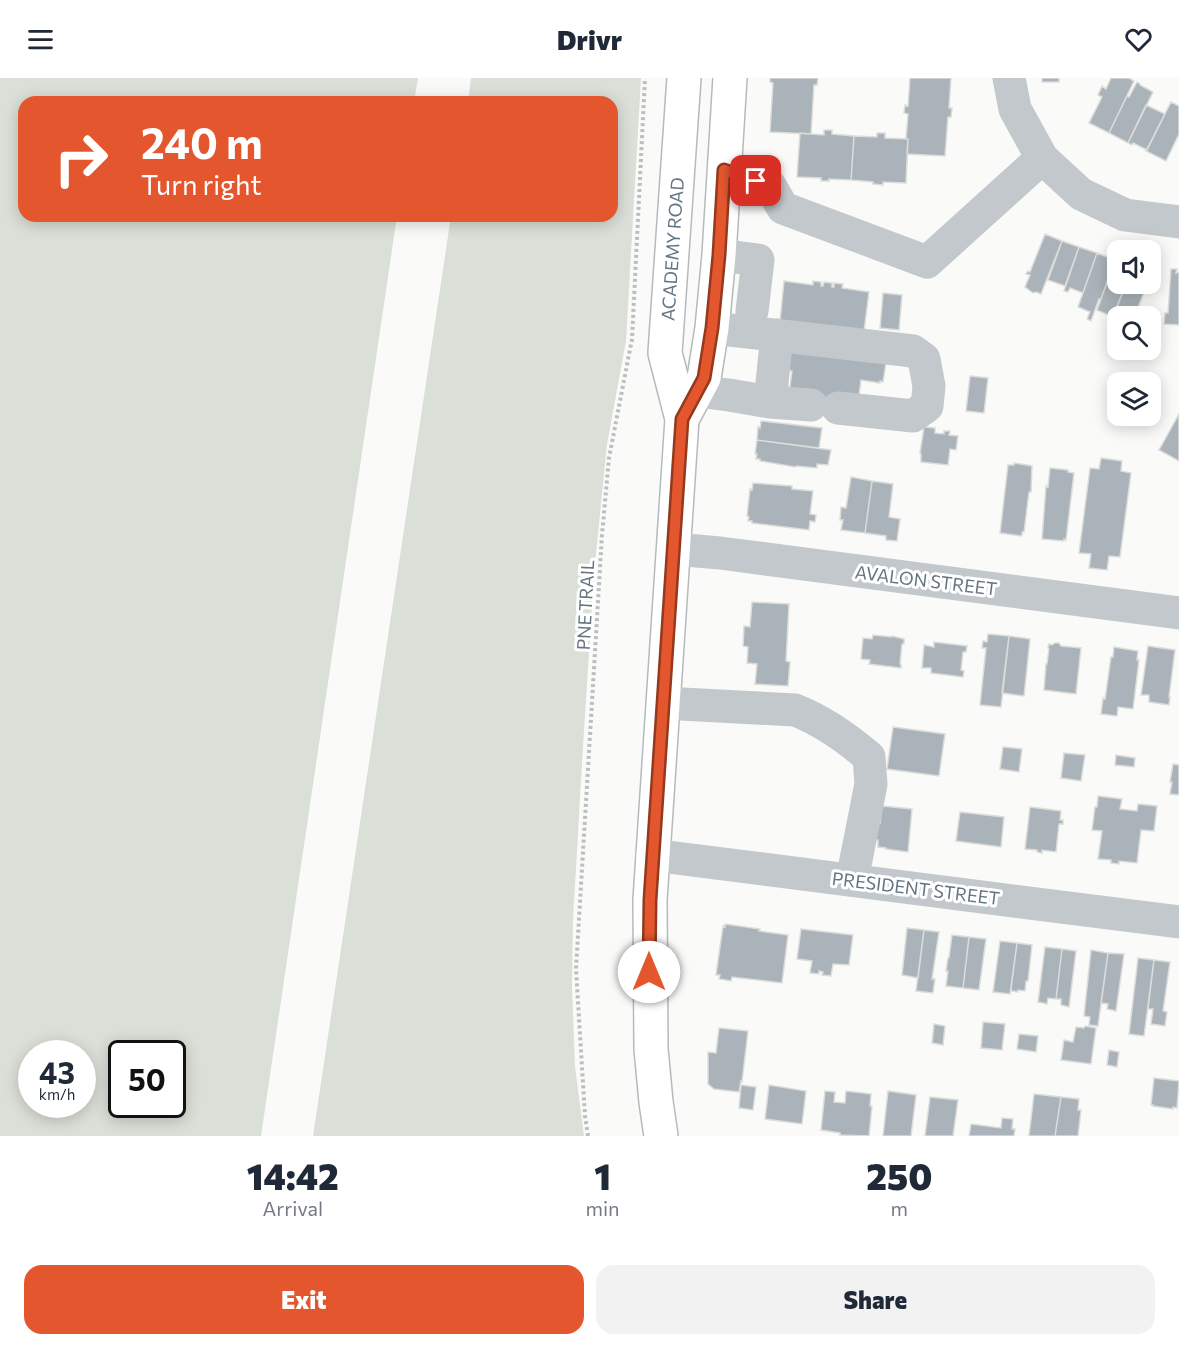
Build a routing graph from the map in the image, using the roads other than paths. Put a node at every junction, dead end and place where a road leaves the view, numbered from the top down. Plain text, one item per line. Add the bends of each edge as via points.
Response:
1 (684, 78) edge
2 (730, 78) edge
3 (1009, 78) edge
4 (1042, 158) junction
5 (724, 170) junction
6 (1179, 222) edge
7 (719, 255) junction
8 (752, 311) dead end
9 (712, 328) junction
10 (777, 335) junction
11 (697, 391) junction
12 (770, 402) junction
13 (682, 419) junction
14 (674, 549) junction
15 (1179, 613) edge
16 (663, 703) junction
17 (652, 855) junction
18 (852, 880) junction
19 (1179, 922) edge
20 (661, 1136) edge

1 - 13 main road, ACADEMY ROAD via 664,352
2 - 5 main road, ACADEMY ROAD
3 - 4 street via 1015,109
4 - 5 street via 927,262 783,208 770,186
4 - 6 street via 1081,194 1098,202 1125,214
5 - 7 main road, ACADEMY ROAD
7 - 8 street via 758,260
7 - 9 main road, ACADEMY ROAD
9 - 10 street
9 - 11 main road, ACADEMY ROAD via 704,378
10 - 12 street
10 - 12 street via 913,351 924,359 929,387 927,406 913,416
11 - 12 street
11 - 13 main road, ACADEMY ROAD
13 - 14 main road, ACADEMY ROAD
14 - 15 street, AVALON STREET
14 - 16 main road, ACADEMY ROAD
16 - 17 main road, ACADEMY ROAD
16 - 18 street via 795,710 846,737 869,757 871,784
17 - 18 street, PRESIDENT STREET
17 - 20 main road, ACADEMY ROAD via 651,1049
18 - 19 street, PRESIDENT STREET

